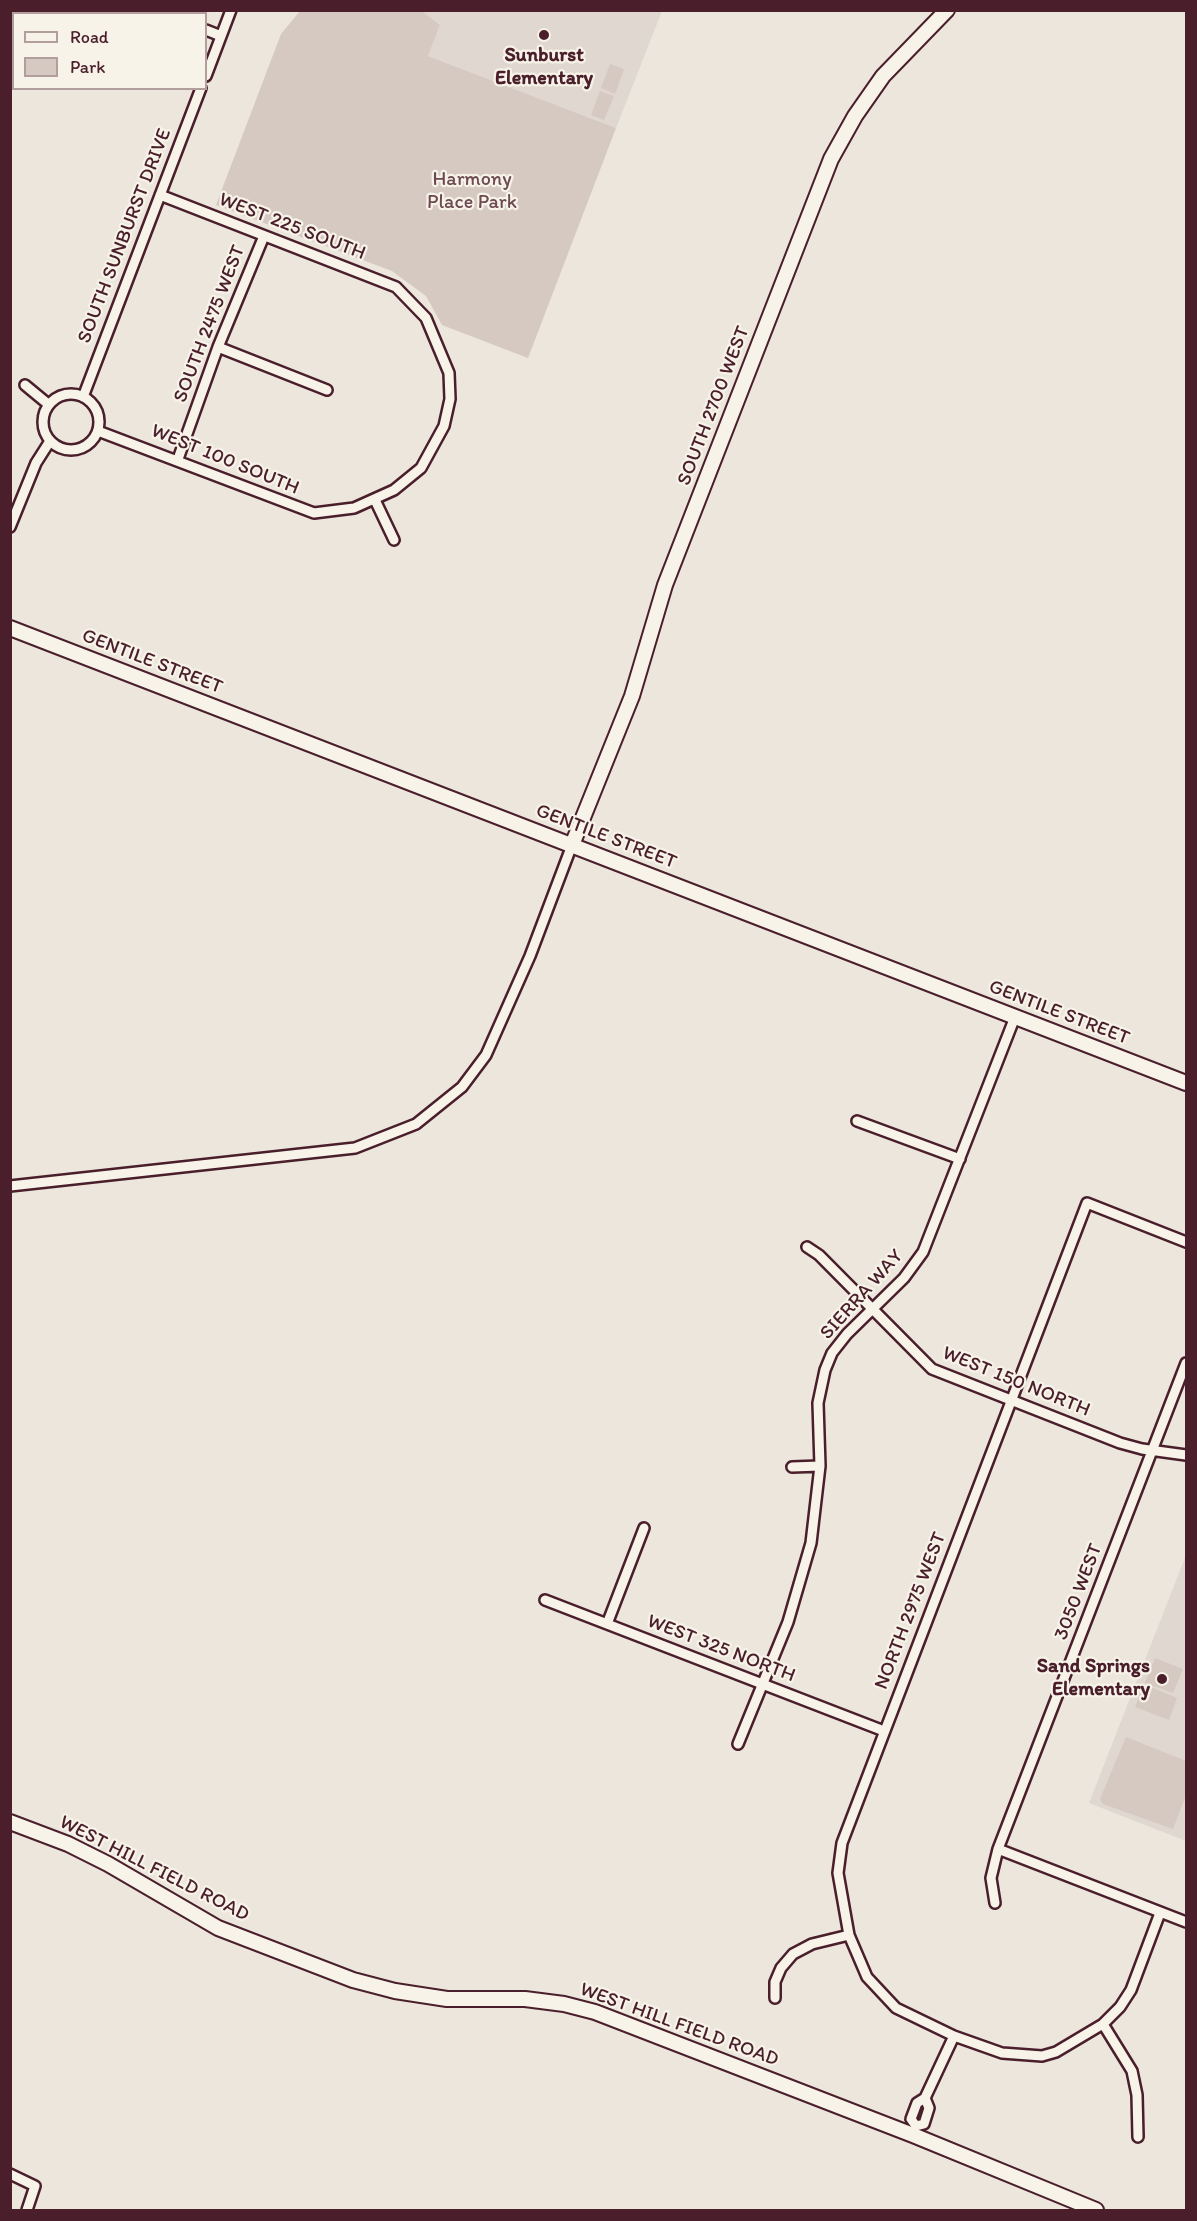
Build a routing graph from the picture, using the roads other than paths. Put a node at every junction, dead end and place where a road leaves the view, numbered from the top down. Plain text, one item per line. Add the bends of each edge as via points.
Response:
1 (231, 10) edge
2 (947, 10) edge
3 (207, 30) edge
4 (221, 36) junction
5 (207, 73) edge
6 (200, 90) edge
7 (160, 195) junction
8 (264, 236) junction
9 (218, 347) junction
10 (25, 385) dead end
11 (327, 390) dead end
12 (83, 397) junction
13 (48, 404) junction
14 (98, 431) junction
15 (50, 441) junction
16 (178, 459) junction
17 (375, 500) junction
18 (10, 527) edge
19 (394, 540) dead end
20 (10, 628) edge
21 (572, 845) junction
22 (1015, 1017) junction
23 (1186, 1083) edge
24 (857, 1121) dead end
25 (960, 1159) junction
26 (10, 1186) edge
27 (1186, 1242) edge
28 (807, 1247) dead end
29 (873, 1309) junction
30 (1186, 1363) edge
31 (1012, 1401) junction
32 (1153, 1450) junction
33 (1186, 1455) edge
34 (820, 1466) junction
35 (792, 1467) dead end
36 (644, 1528) dead end
37 (545, 1600) dead end
38 (607, 1624) junction
39 (763, 1684) junction
40 (884, 1731) junction
41 (738, 1744) dead end
42 (10, 1822) edge
43 (998, 1849) junction
44 (995, 1903) dead end
45 (1160, 1912) junction
46 (1186, 1922) edge
47 (849, 1935) junction
48 (775, 1998) dead end
49 (1103, 2024) junction
50 (954, 2036) junction
51 (914, 2130) junction
52 (1138, 2137) dead end
53 (10, 2174) edge
54 (27, 2211) edge
55 (1096, 2211) edge

1 - 4 street
2 - 21 main road, SOUTH 2700 WEST via 883,76 831,159 665,585 632,696
3 - 4 street
4 - 5 street
6 - 7 street, SOUTH SUNBURST DRIVE
7 - 8 street, WEST 225 SOUTH
7 - 12 street, SOUTH SUNBURST DRIVE
8 - 9 street, SOUTH 2475 WEST
8 - 17 street, WEST 225 SOUTH via 396,287 426,318 438,345 449,373 450,399 444,426 421,468
9 - 11 street
9 - 16 street, SOUTH 2475 WEST
10 - 13 street
12 - 13 street via 64,394
12 - 14 street via 95,407
13 - 15 street via 43,427
14 - 15 street via 77,449 67,450
14 - 16 street, WEST 100 SOUTH
15 - 18 street via 36,463
16 - 17 street, WEST 100 SOUTH via 306,512 341,510
17 - 19 street
20 - 21 main road, GENTILE STREET
21 - 22 main road, GENTILE STREET
21 - 26 street via 530,956 486,1055 462,1087 416,1124 355,1148
22 - 23 main road, GENTILE STREET
22 - 25 street, SIERRA WAY
24 - 25 street
25 - 29 street, SIERRA WAY via 923,1252
27 - 31 street, NORTH 2975 WEST via 1087,1203
28 - 29 street, WEST 150 NORTH
29 - 31 street, WEST 150 NORTH via 932,1370
29 - 34 street, SIERRA WAY via 832,1353 825,1370 818,1403
30 - 32 street, 3050 WEST
31 - 32 street, WEST 150 NORTH via 1120,1443
31 - 40 street, NORTH 2975 WEST
32 - 33 street, WEST 150 NORTH
32 - 43 street, 3050 WEST
34 - 35 street
34 - 39 street, SIERRA WAY via 802,1580
36 - 38 street
37 - 38 street, WEST 325 NORTH
38 - 39 street, WEST 325 NORTH
39 - 40 street, WEST 325 NORTH
39 - 41 street, SIERRA WAY
40 - 47 street, NORTH 2975 WEST via 842,1843 838,1873
42 - 51 main road, WEST HILL FIELD ROAD via 108,1864 218,1928 353,1980 447,1999 525,1999 595,2012
43 - 44 street, 3050 WEST via 991,1878
43 - 45 street
45 - 46 street
45 - 49 street via 1131,1990
47 - 48 street via 812,1944 793,1954 775,1982
47 - 50 street, NORTH 2975 WEST via 867,1977 879,1992 896,2008
49 - 50 street, NORTH 2975 WEST via 1042,2056 1002,2053
49 - 52 street via 1132,2071
50 - 51 street via 925,2098 917,2103 911,2119
51 - 55 main road, WEST HILL FIELD ROAD
53 - 54 street via 35,2186

